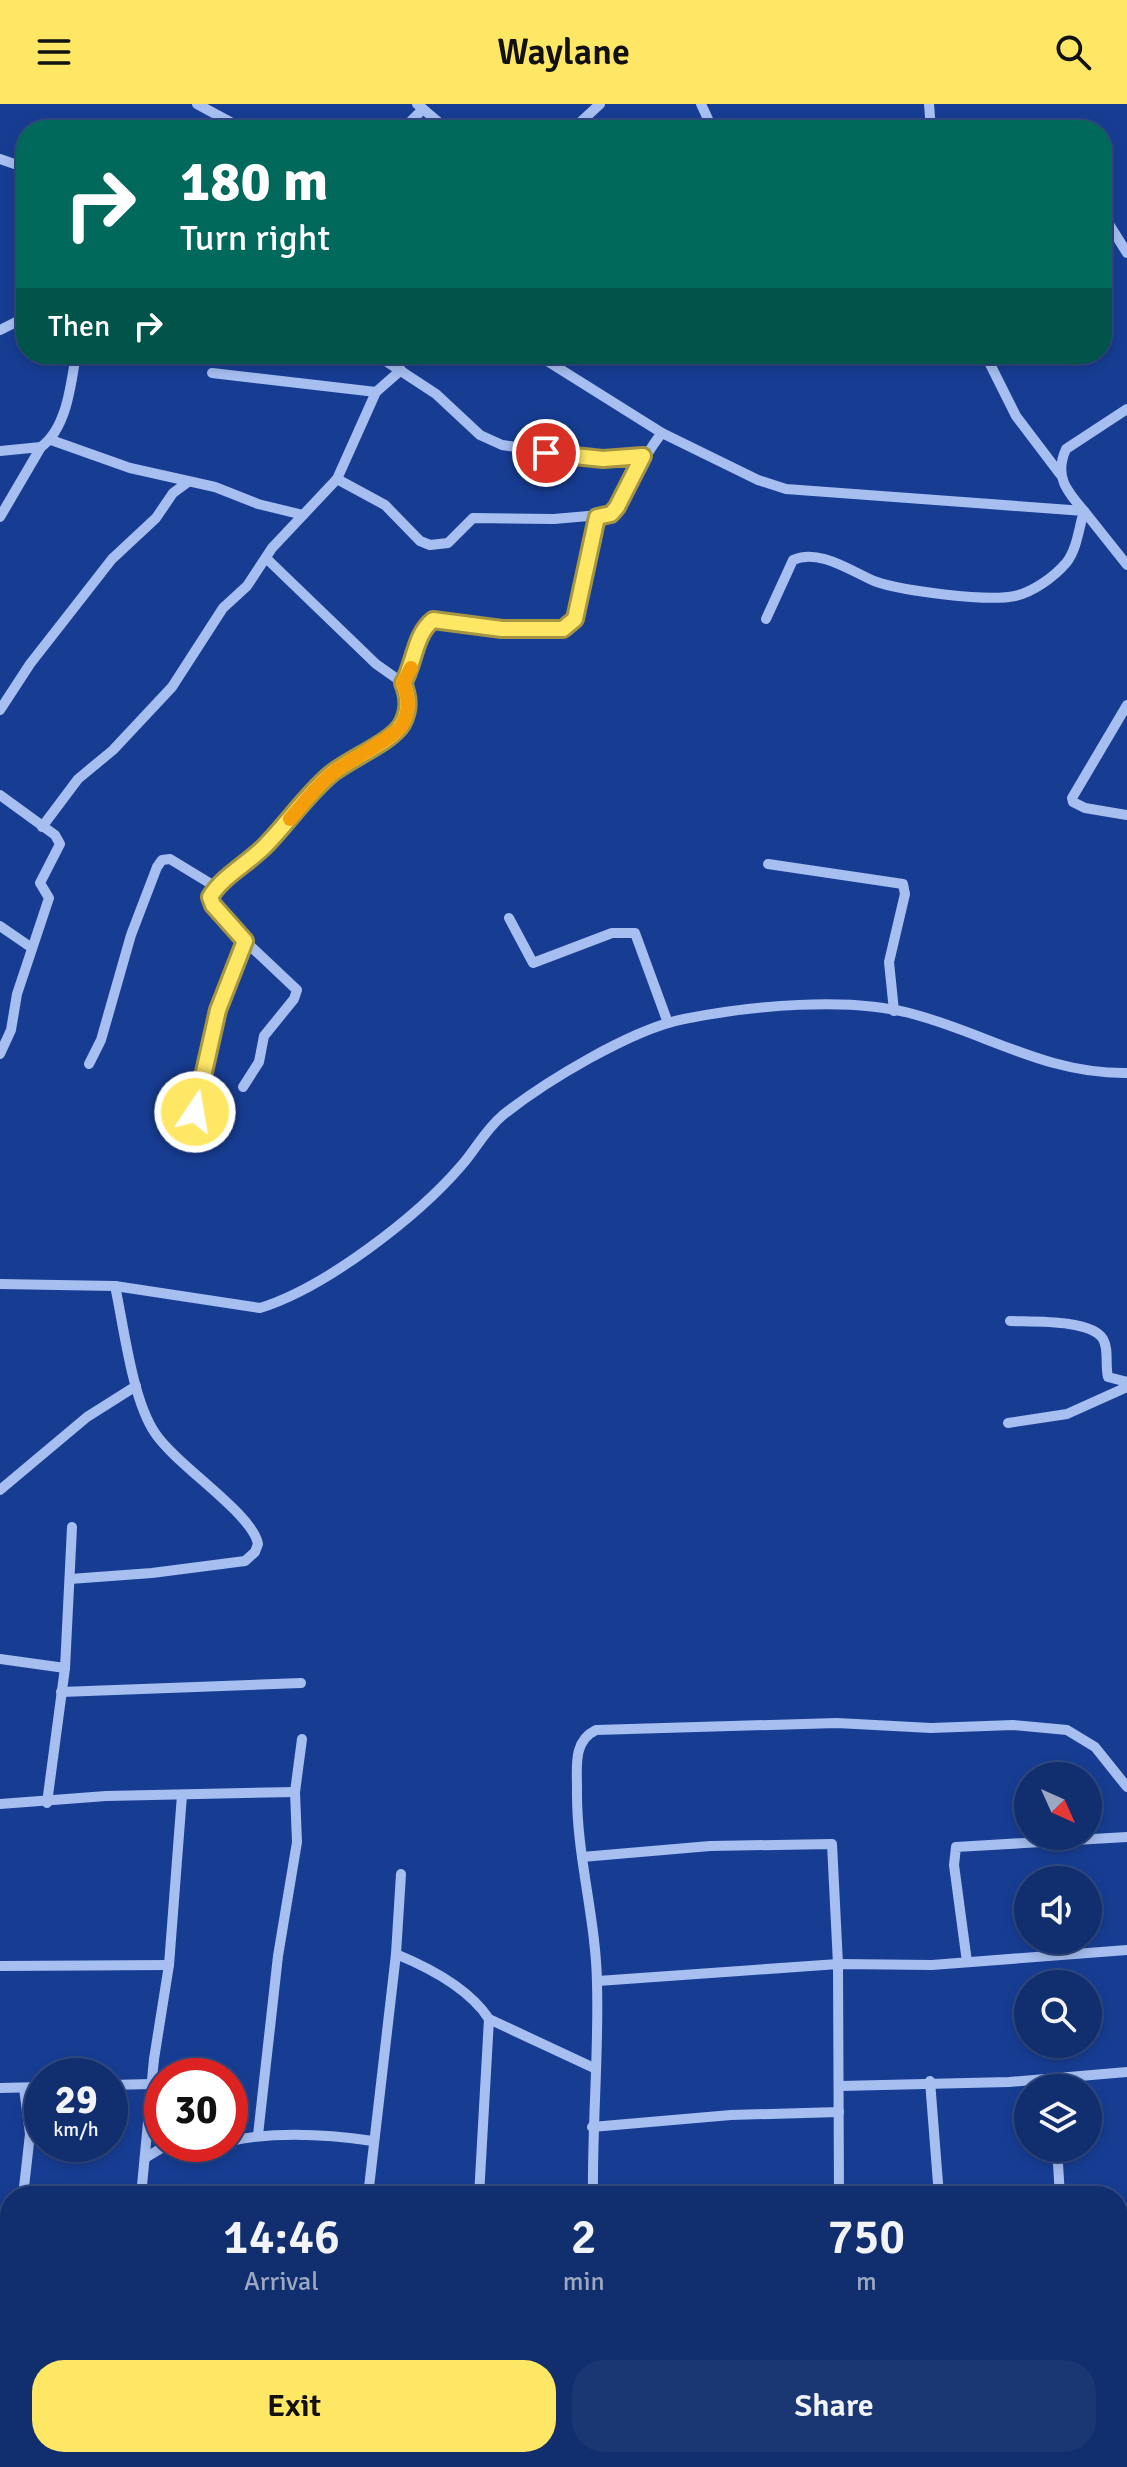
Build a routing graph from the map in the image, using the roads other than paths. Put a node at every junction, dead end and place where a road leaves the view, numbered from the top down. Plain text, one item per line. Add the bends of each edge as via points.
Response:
1 (197, 104) edge
2 (600, 104) edge
3 (420, 106) edge
4 (219, 119) edge
5 (436, 120) edge
6 (583, 120) edge
7 (1112, 228) edge
8 (1126, 248) edge
9 (74, 364) edge
10 (391, 364) edge
11 (552, 364) edge
12 (990, 364) edge
13 (401, 370) junction
14 (212, 373) dead end
15 (376, 392) junction
16 (1127, 409) edge
17 (662, 433) junction
18 (51, 440) junction
19 (41, 447) junction
20 (0, 451) edge
21 (643, 456) junction
22 (1060, 474) junction
23 (160, 477) junction
24 (337, 479) junction
25 (188, 482) junction
26 (173, 493) junction
27 (1084, 511) junction
28 (303, 515) junction
29 (0, 517) edge
30 (597, 517) junction
31 (266, 558) junction
32 (1127, 565) edge
33 (766, 619) dead end
34 (403, 683) junction
35 (1127, 705) edge
36 (0, 710) edge
37 (0, 795) edge
38 (1127, 815) edge
39 (42, 827) junction
40 (768, 864) dead end
41 (216, 887) junction
42 (509, 918) dead end
43 (0, 926) edge
44 (245, 941) junction
45 (32, 948) junction
46 (894, 1011) junction
47 (668, 1023) junction
48 (0, 1054) edge
49 (89, 1064) dead end
50 (1127, 1073) edge
51 (243, 1087) dead end
52 (173, 1128) dead end
53 (0, 1284) edge
54 (115, 1286) junction
55 (1010, 1321) dead end
56 (1127, 1384) edge
57 (136, 1386) junction
58 (1008, 1423) dead end
59 (0, 1490) edge
60 (72, 1527) dead end
61 (70, 1579) junction
62 (0, 1659) edge
63 (65, 1668) junction
64 (301, 1683) dead end
65 (61, 1692) junction
66 (302, 1739) dead end
67 (1127, 1787) edge
68 (295, 1792) junction
69 (182, 1795) junction
70 (47, 1803) junction
71 (0, 1804) edge
72 (1127, 1837) edge
73 (582, 1857) junction
74 (401, 1874) dead end
75 (1127, 1950) edge
76 (396, 1954) junction
77 (967, 1962) junction
78 (838, 1964) junction
79 (169, 1965) junction
80 (0, 1966) edge
81 (598, 1981) junction
82 (489, 2019) junction
83 (156, 2058) edge
84 (594, 2068) junction
85 (1127, 2072) edge
86 (1102, 2075) edge
87 (930, 2081) junction
88 (1014, 2082) edge
89 (840, 2086) junction
90 (0, 2088) edge
91 (24, 2088) edge
92 (839, 2112) junction
93 (592, 2127) junction
94 (258, 2135) junction
95 (248, 2137) edge
96 (373, 2141) junction
97 (26, 2162) edge
98 (145, 2162) edge
99 (1058, 2162) edge
100 (24, 2186) edge
101 (142, 2186) edge
102 (369, 2186) edge
103 (480, 2186) edge
104 (593, 2186) edge
105 (839, 2186) edge
106 (938, 2186) edge
107 (1059, 2186) edge

1 - 4 street
2 - 6 street
3 - 5 street
7 - 8 street
9 - 18 street
10 - 13 street
11 - 17 street
12 - 22 street via 1016,416
13 - 15 street
13 - 21 street via 480,435 502,445 603,459
14 - 15 street
15 - 24 street
16 - 22 street via 1066,449
17 - 21 street
17 - 27 street via 786,489
18 - 19 street
18 - 23 street
19 - 20 street
19 - 29 street
21 - 30 street via 617,507
22 - 27 street
23 - 25 street
23 - 26 street
24 - 28 street
24 - 30 street via 385,505 430,545 448,543 473,518
25 - 26 street
25 - 28 street
26 - 36 street via 156,518 112,559
27 - 32 street
27 - 33 street via 1066,563 1030,591 991,597 911,590 804,555 793,560
28 - 31 street
30 - 34 street via 572,624 563,629 502,629 433,620 424,627
31 - 34 street via 376,664
31 - 39 street via 213,621 180,677 113,750 78,779
34 - 41 street via 408,704 394,735 330,774 263,848
35 - 38 street via 1072,798 1085,808
37 - 39 street
39 - 45 street via 60,844 40,883 49,898
40 - 46 street via 903,884 889,962
41 - 44 street via 210,897 213,905
41 - 49 street via 170,859 162,860
42 - 47 street via 533,963 612,933 635,933
43 - 45 street
44 - 51 street via 297,990 264,1036 259,1062
44 - 52 street via 218,1010 195,1112 182,1129
45 - 48 street
46 - 47 street via 801,1006
46 - 50 street via 1063,1068
47 - 54 street via 566,1073 503,1116 476,1142 463,1165 392,1232 303,1291 260,1308
53 - 54 street
54 - 57 street
55 - 56 street via 1071,1324 1095,1332 1105,1344 1108,1377
56 - 58 street via 1067,1414
57 - 59 street via 87,1417
57 - 61 street via 157,1436 194,1477 247,1522 257,1537 255,1552 245,1561
60 - 61 street
61 - 63 street
62 - 63 street
63 - 65 street
64 - 65 street
65 - 70 street
66 - 68 street
67 - 73 street via 1095,1747 1067,1730 837,1723 596,1730 581,1740 577,1761
68 - 69 street
68 - 94 street via 297,1842
69 - 70 street
69 - 79 street
70 - 71 street
72 - 77 street via 956,1847
73 - 78 street via 710,1846 832,1844
73 - 81 street
74 - 76 street
75 - 77 street
76 - 82 street via 454,1984
76 - 96 street
77 - 78 street
78 - 81 street
78 - 89 street
79 - 80 street
79 - 83 street
81 - 84 street
82 - 84 street
82 - 103 street
84 - 93 street
85 - 86 street
87 - 88 street
87 - 89 street
87 - 106 street
89 - 92 street
90 - 91 street
92 - 93 street
92 - 105 street
93 - 104 street
94 - 95 street
94 - 96 street via 331,2134
96 - 102 street
97 - 100 street
98 - 101 street
99 - 107 street

